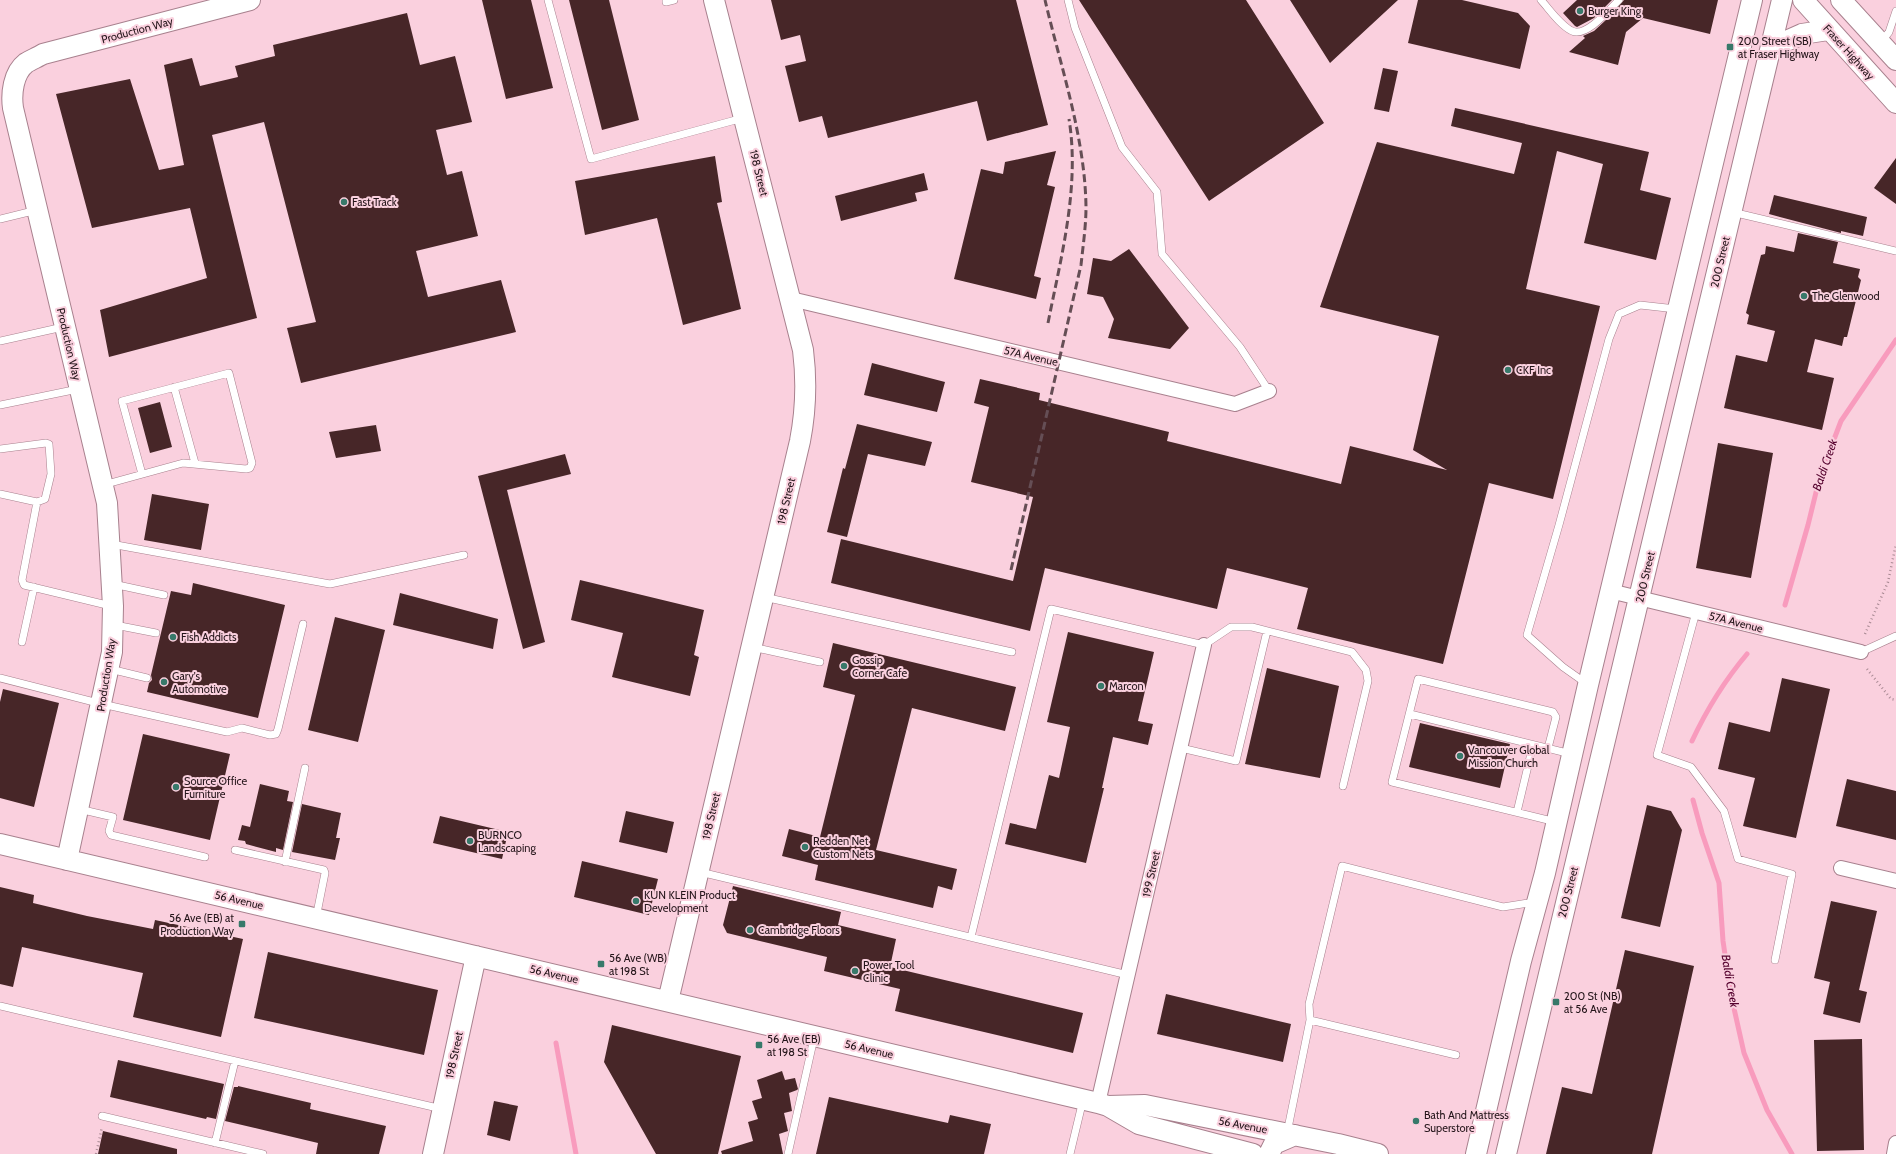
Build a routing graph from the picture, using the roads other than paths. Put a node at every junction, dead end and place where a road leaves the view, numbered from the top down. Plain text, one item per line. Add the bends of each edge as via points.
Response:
1 (250, 0) edge
2 (548, 0) edge
3 (666, 0) edge
4 (674, 0) edge
5 (714, 0) edge
6 (1068, 0) edge
7 (1541, 0) edge
8 (1619, 0) edge
9 (1752, 0) edge
10 (1782, 0) edge
11 (1803, 0) edge
12 (1841, 0) edge
13 (1896, 11) edge
14 (1828, 30) junction
15 (1881, 43) junction
16 (1771, 48) junction
17 (1896, 60) edge
18 (1896, 103) edge
19 (745, 118) junction
20 (37, 210) junction
21 (1732, 212) junction
22 (0, 219) edge
23 (1896, 252) edge
24 (791, 299) junction
25 (1678, 310) junction
26 (65, 326) junction
27 (0, 341) edge
28 (174, 387) junction
29 (80, 389) junction
30 (1269, 390) joint
31 (0, 405) edge
32 (0, 449) edge
33 (195, 463) junction
34 (142, 474) junction
35 (103, 485) junction
36 (0, 494) edge
37 (37, 502) junction
38 (111, 544) junction
39 (464, 555) dead end
40 (113, 584) junction
41 (34, 587) junction
42 (1610, 591) junction
43 (164, 595) dead end
44 (763, 597) junction
45 (1640, 599) junction
46 (1696, 612) junction
47 (113, 615) junction
48 (304, 624) dead end
49 (1267, 631) junction
50 (156, 633) dead end
51 (1896, 636) edge
52 (22, 642) dead end
53 (1204, 645) junction
54 (752, 647) junction
55 (1012, 652) dead end
56 (1861, 652) joint
57 (820, 662) dead end
58 (108, 669) junction
59 (0, 678) edge
60 (147, 678) dead end
61 (1588, 685) junction
62 (102, 704) junction
63 (1410, 714) junction
64 (1533, 744) junction
65 (1181, 748) junction
66 (1548, 748) junction
67 (1572, 754) junction
68 (305, 768) dead end
69 (1343, 786) dead end
70 (79, 809) junction
71 (1517, 812) junction
72 (1556, 822) junction
73 (0, 844) edge
74 (235, 850) dead end
75 (205, 857) dead end
76 (67, 860) junction
77 (285, 862) junction
78 (1841, 868) dead end
79 (698, 872) junction
80 (1896, 881) edge
81 (1537, 901) junction
82 (316, 918) junction
83 (971, 937) junction
84 (476, 956) junction
85 (1775, 960) dead end
86 (1128, 975) junction
87 (668, 1002) junction
88 (0, 1006) edge
89 (1310, 1020) junction
90 (815, 1036) junction
91 (1456, 1056) dead end
92 (235, 1061) junction
93 (1096, 1103) junction
94 (443, 1110) junction
95 (103, 1117) road end
96 (1291, 1134) junction
97 (215, 1143) junction
98 (1896, 1143) edge
99 (263, 1154) edge
100 (433, 1154) edge
101 (788, 1154) edge
102 (1070, 1154) edge
103 (1253, 1154) edge
104 (1269, 1154) edge
105 (1378, 1154) edge
106 (1476, 1154) edge
107 (1506, 1154) edge
108 (1894, 1154) edge

1 - 20 main road, Production Way via 43,54 25,64 9,95
2 - 19 lane via 591,159
3 - 4 lane
5 - 19 main road, 198 Street
6 - 30 lane via 1075,28 1122,147 1157,192 1162,254 1240,347
7 - 8 lane via 1574,32 1588,29
9 - 25 main road
10 - 16 main road, 200 Street
11 - 14 main road, Fraser Highway
12 - 15 main road
13 - 15 lane via 1889,32
14 - 16 main road via 1802,34
14 - 18 main road, Fraser Highway
15 - 17 main road
16 - 21 main road, 200 Street
19 - 24 main road, 198 Street
20 - 22 lane
20 - 26 main road, Production Way
21 - 23 lane
21 - 45 main road, 200 Street
24 - 30 street, 57A Avenue via 1235,404
24 - 44 main road, 198 Street via 803,350 806,398 800,442
25 - 42 main road
25 - 61 lane via 1640,305 1620,314 1609,339 1527,635
26 - 27 lane
26 - 29 main road, Production Way
28 - 33 lane
28 - 33 lane via 229,373 252,463 250,468 246,469
28 - 34 lane via 122,401
29 - 31 lane
29 - 35 main road, Production Way
32 - 37 lane via 49,444 51,474 45,499
33 - 34 lane via 183,463
34 - 35 lane
35 - 38 main road, Production Way
36 - 37 lane
37 - 41 lane via 22,580 24,585
38 - 39 lane via 330,584
38 - 40 main road, Production Way
40 - 43 lane
40 - 47 main road, Production Way
41 - 47 lane
41 - 52 lane
42 - 45 street, 57A Avenue
42 - 61 main road
44 - 54 main road, 198 Street
44 - 55 lane
45 - 46 street, 57A Avenue
45 - 107 main road, 200 Street
46 - 56 street, 57A Avenue
46 - 85 lane via 1657,755 1691,767 1724,811 1738,858 1792,874
47 - 50 lane
47 - 58 main road, Production Way via 112,652
48 - 62 lane via 276,734 270,735 242,728 227,732
49 - 53 lane via 1252,627 1231,627
49 - 65 lane via 1236,761
49 - 69 lane via 1352,652 1366,670 1368,681
51 - 56 lane
53 - 65 street, 199 Street
53 - 83 lane via 1051,609
54 - 57 lane
54 - 79 main road, 198 Street
58 - 60 lane
58 - 62 main road, Production Way
59 - 62 lane
61 - 67 main road
62 - 70 main road, Production Way
63 - 64 lane
63 - 66 lane via 1418,679 1553,712 1556,717
63 - 71 lane via 1392,782
64 - 66 lane
64 - 71 lane
65 - 86 street, 199 Street
66 - 67 lane
67 - 72 main road
68 - 77 lane
70 - 75 lane via 113,817 109,831 111,835
70 - 76 main road, Production Way
71 - 72 lane
72 - 81 main road
73 - 76 main road, 56 Avenue
74 - 77 lane
76 - 82 main road, 56 Avenue
77 - 82 lane via 325,872
78 - 80 street
79 - 83 lane
79 - 87 main road, 198 Street
81 - 89 lane via 1503,907 1342,866 1308,1004
81 - 106 main road
82 - 84 main road, 56 Avenue
83 - 86 lane
84 - 87 main road, 56 Avenue
84 - 94 main road, 198 Street
86 - 93 street, 199 Street
87 - 90 main road, 56 Avenue
88 - 92 lane
89 - 91 lane
89 - 96 lane
90 - 93 main road, 56 Avenue
90 - 101 lane
92 - 94 lane
92 - 97 lane
93 - 96 main road, 56 Avenue via 1144,1105
93 - 102 lane
93 - 103 main road, 56 Avenue via 1139,1124
94 - 100 main road, 198 Street
95 - 97 lane
96 - 104 main road via 1274,1144
96 - 105 main road, 56 Avenue
97 - 99 lane
98 - 108 street

